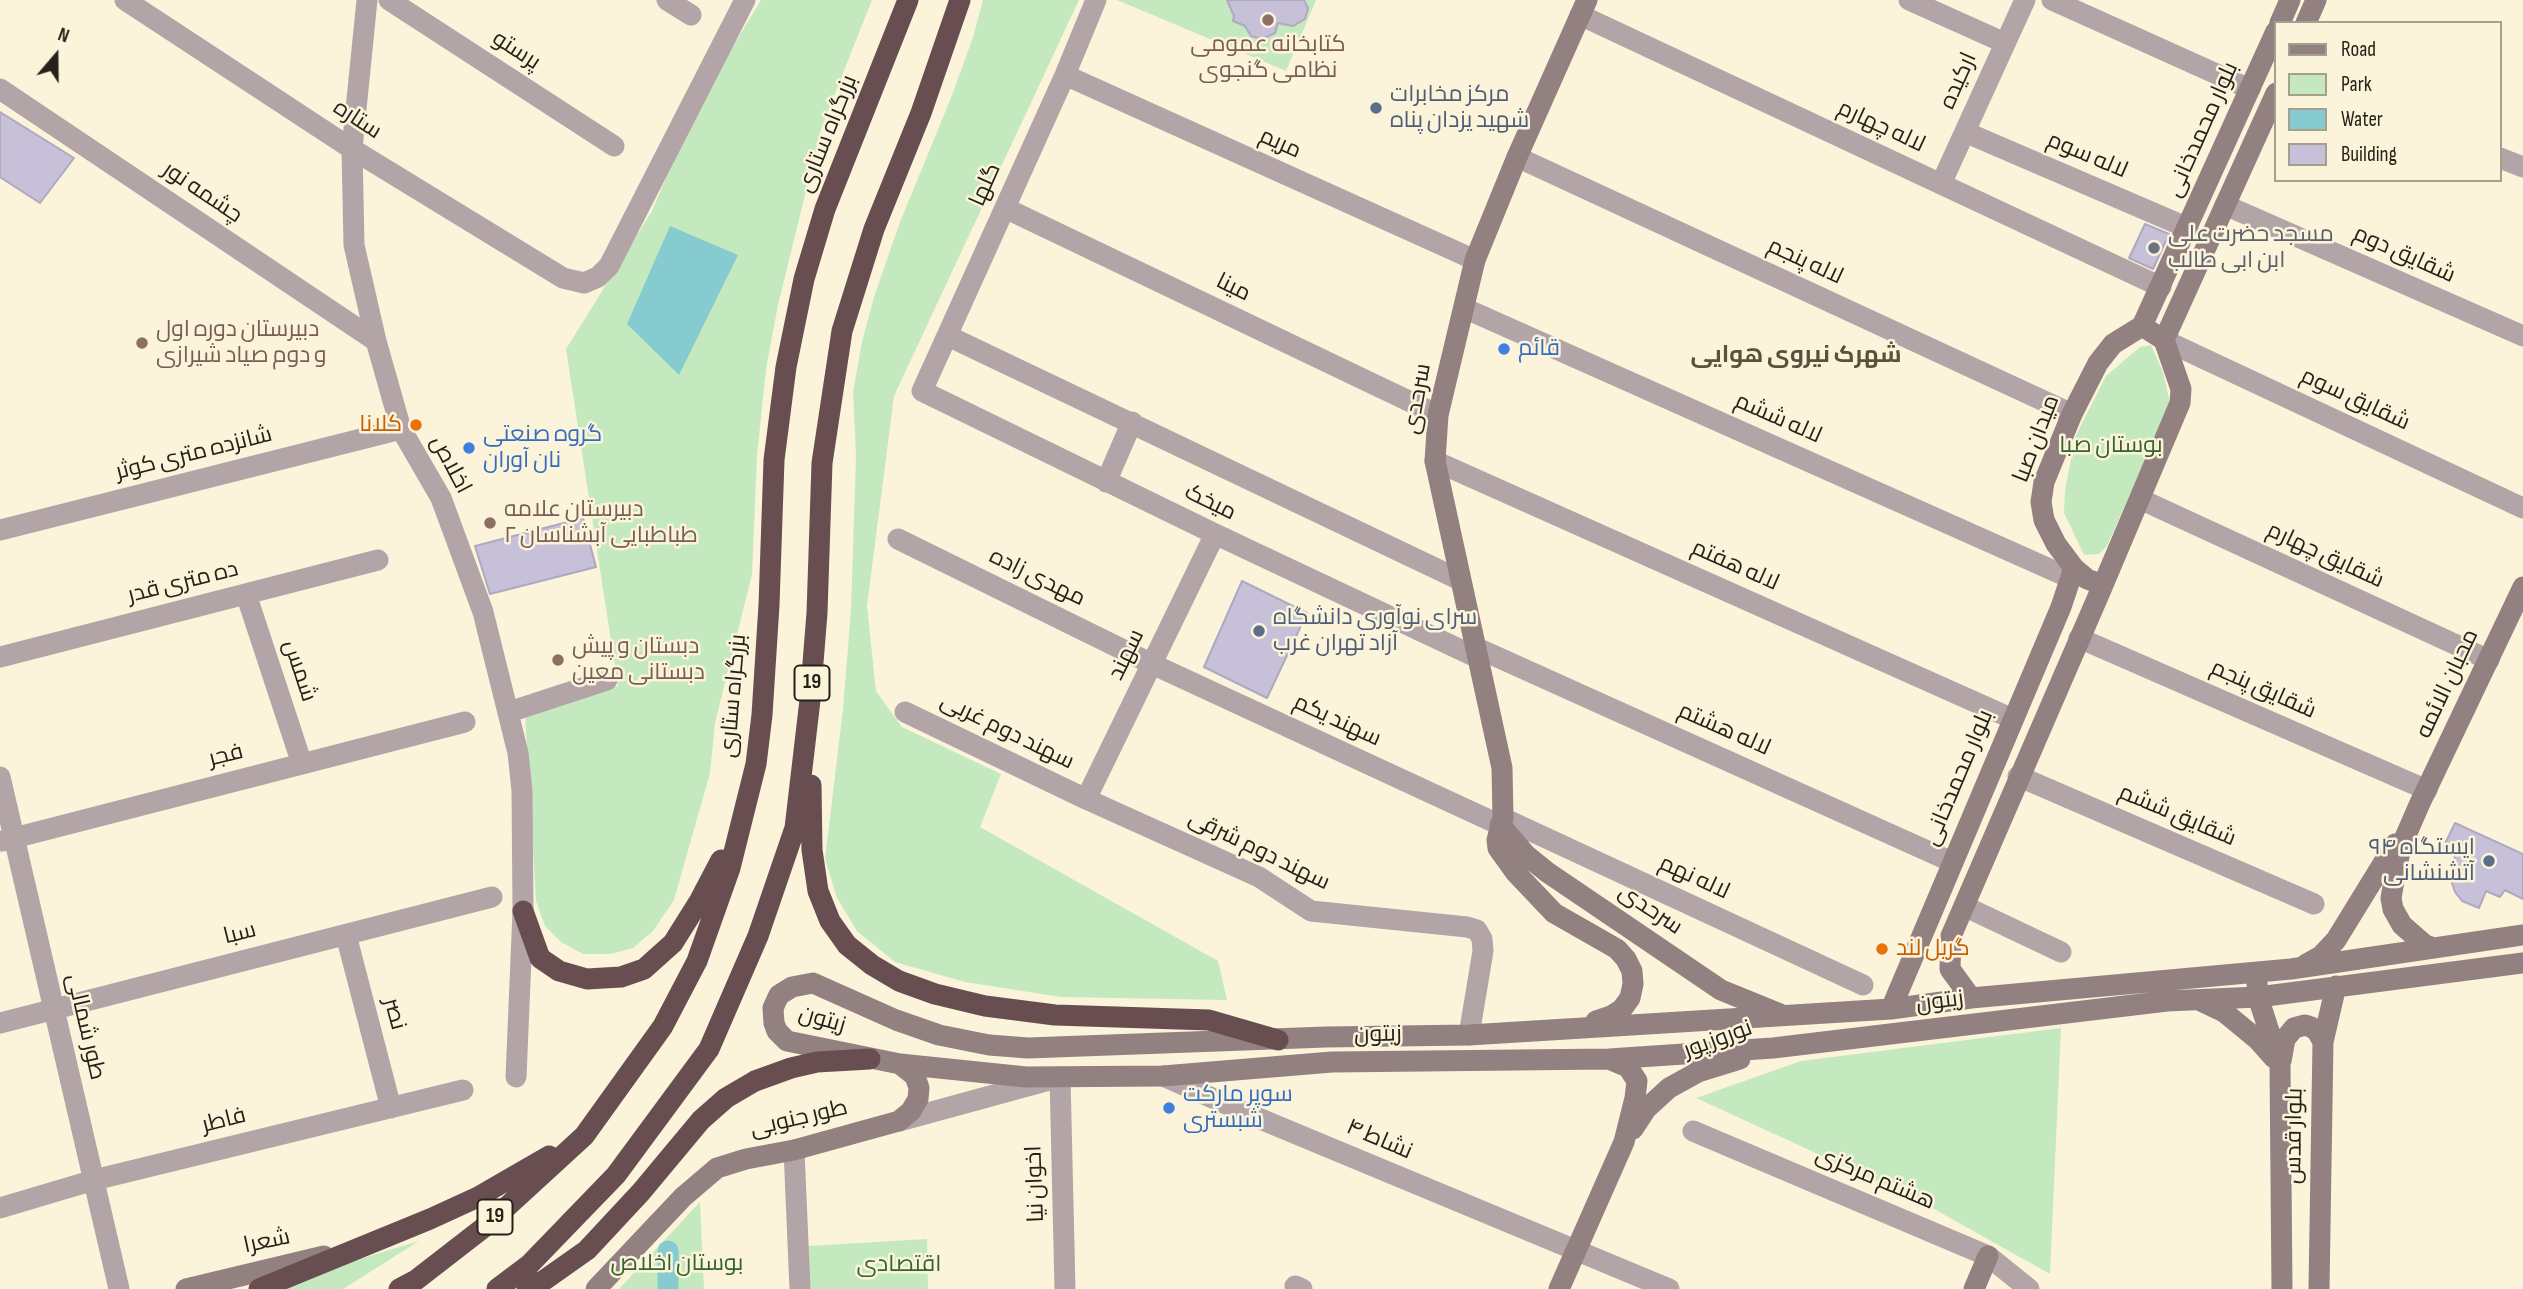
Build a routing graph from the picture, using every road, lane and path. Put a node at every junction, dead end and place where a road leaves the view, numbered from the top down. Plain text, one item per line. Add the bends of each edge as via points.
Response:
1 (125, 0) edge
2 (367, 0) edge
3 (389, 0) edge
4 (667, 0) edge
5 (745, 0) edge
6 (908, 0) edge
7 (960, 0) edge
8 (1096, 0) edge
9 (1909, 0) edge
10 (2025, 0) edge
11 (2053, 0) edge
12 (2290, 0) edge
13 (2316, 0) edge
14 (1584, 8) edge
15 (691, 15) dead end
16 (2281, 21) edge
17 (2307, 21) edge
18 (2274, 35) edge
19 (2005, 43) junction
20 (1065, 75) junction
21 (0, 89) edge
22 (2250, 89) junction
23 (2274, 97) edge
24 (1965, 132) junction
25 (614, 146) dead end
26 (352, 149) junction
27 (1517, 157) junction
28 (2502, 159) edge
29 (2523, 167) edge
30 (1941, 184) junction
31 (2225, 205) junction
32 (1005, 208) junction
33 (2188, 228) junction
34 (1475, 260) junction
35 (2161, 287) junction
36 (1464, 308) junction
37 (2142, 327) junction
38 (948, 336) junction
39 (2523, 336) edge
40 (2164, 340) junction
41 (376, 341) junction
42 (922, 391) joint
43 (2072, 414) junction
44 (1438, 415) junction
45 (1132, 422) junction
46 (401, 429) junction
47 (1435, 461) junction
48 (1106, 482) junction
49 (2140, 499) junction
50 (2523, 508) edge
51 (0, 530) edge
52 (1215, 534) junction
53 (898, 539) dead end
54 (378, 560) dead end
55 (2072, 573) junction
56 (1460, 580) junction
57 (2103, 585) junction
58 (2523, 587) edge
59 (246, 594) junction
60 (2079, 638) junction
61 (1476, 652) junction
62 (0, 657) edge
63 (2489, 660) junction
64 (1152, 664) junction
65 (607, 680) dead end
66 (810, 700) junction
67 (509, 712) junction
68 (905, 712) dead end
69 (2013, 719) junction
70 (465, 722) dead end
71 (302, 764) junction
72 (2018, 776) junction
73 (0, 777) edge
74 (2423, 797) junction
75 (1086, 799) junction
76 (745, 815) junction
77 (1501, 821) junction
78 (7, 840) edge
79 (1952, 862) junction
80 (492, 897) dead end
81 (2314, 904) dead end
82 (523, 911) junction
83 (1930, 913) junction
84 (1960, 915) junction
85 (346, 934) junction
86 (2523, 935) edge
87 (2434, 948) junction
88 (2061, 952) dead end
89 (2523, 964) edge
90 (2291, 969) junction
91 (2257, 971) junction
92 (1863, 985) dead end
93 (2336, 986) junction
94 (2258, 997) junction
95 (1971, 998) junction
96 (2197, 1000) junction
97 (54, 1009) junction
98 (1891, 1009) junction
99 (1786, 1017) junction
100 (0, 1023) edge
101 (1574, 1027) junction
102 (1469, 1035) junction
103 (1278, 1040) junction
104 (2323, 1042) junction
105 (1773, 1048) junction
106 (870, 1059) junction
107 (1609, 1059) junction
108 (900, 1064) junction
109 (2280, 1065) junction
110 (1163, 1076) junction
111 (516, 1077) dead end
112 (1060, 1077) junction
113 (463, 1090) dead end
114 (391, 1108) junction
115 (899, 1121) junction
116 (1693, 1131) dead end
117 (584, 1136) junction
118 (1624, 1142) junction
119 (794, 1150) junction
120 (94, 1180) junction
121 (0, 1208) edge
122 (360, 1248) junction
123 (1576, 1251) junction
124 (1988, 1256) junction
125 (119, 1289) edge
126 (186, 1289) edge
127 (259, 1289) edge
128 (399, 1289) edge
129 (497, 1289) edge
130 (527, 1289) edge
131 (596, 1289) edge
132 (800, 1289) edge
133 (1065, 1289) edge
134 (1559, 1289) edge
135 (1669, 1289) edge
136 (1974, 1289) edge
137 (2029, 1289) edge
138 (2282, 1289) edge
139 (2319, 1289) edge

1 - 26 street, ستاره
2 - 26 street, اخلاص
3 - 25 street, پرستو
4 - 15 street
5 - 26 street, ستاره via 609,266 584,283 563,278
6 - 76 highway, بزرگراه ستاری / 19 via 825,209 804,279 786,367 774,460 762,715
7 - 66 highway, 19 via 874,229 842,331 822,463
8 - 20 street, گلها
9 - 19 street
10 - 19 street, ارکیده
11 - 22 street
12 - 16 street
13 - 17 street
14 - 27 street, سرحدی
14 - 30 street, لاله چهارم
18 - 22 street, بلوار محمدخانی
19 - 24 street, ارکیده
20 - 32 street, گلها
20 - 34 street, مریم
21 - 41 street, چشمه نور
22 - 33 street, بلوار محمدخانی
23 - 31 street
24 - 30 street, ارکیده
24 - 33 street, لاله سوم
26 - 41 street, اخلاص via 354,245
27 - 34 street, سرحدی
27 - 43 street, لاله پنجم
28 - 29 street
30 - 35 street, لاله چهارم
31 - 39 street, شقایق دوم
31 - 40 street
32 - 38 street, گلها
32 - 44 street, مینا
33 - 35 street, بلوار محمدخانی
34 - 36 street, سرحدی
35 - 37 street, بلوار محمدخانی
36 - 44 street, سرحدی
36 - 55 street, لاله ششم
37 - 40 street
37 - 43 street, میدان صبا via 2113,344
38 - 42 street, گلها
38 - 45 street, میخک
40 - 49 street via 2182,389 2180,403
40 - 50 street, شقایق سوم
41 - 46 street, اخلاص
42 - 48 street, میخک
43 - 55 street, میدان صبا via 2044,482 2041,502 2045,520
44 - 47 street, سرحدی
45 - 48 street
45 - 56 street, میخک
46 - 51 street, شانزده متری کوثر
46 - 67 street, اخلاص via 441,498 483,612
47 - 56 street, سرحدی
47 - 69 street, لاله هفتم
48 - 52 street, میخک
49 - 57 street
49 - 63 street, شقایق چهارم
52 - 61 street, میخک
52 - 64 street, سهند
53 - 64 street, مهدی زاده
54 - 59 street, ده متری قدر
55 - 57 street, میدان صبا
55 - 69 street, بلوار محمدخانی
56 - 61 street, سرحدی
57 - 60 street
58 - 63 street, محبان الائمه
59 - 62 street, ده متری قدر
59 - 71 street, شمس
60 - 72 street
60 - 74 street, شقایق پنجم
61 - 77 street, سرحدی via 1502,768
61 - 79 street, لاله هشتم
63 - 74 street, محبان الائمه
64 - 75 street, سهند
64 - 77 street, سهند يكم
65 - 67 street
66 - 103 highway via 812,850 818,891 830,921 847,945 872,965 899,981 985,1006 1055,1015 1209,1020
66 - 129 highway, 19 via 795,828 758,936 709,1049 616,1175 529,1265
67 - 82 street, اخلاص via 522,791
68 - 75 street, سهند دوم غربی
69 - 79 street, بلوار محمدخانی
70 - 71 street, فجر
71 - 78 street, فجر
72 - 81 street, شقایق ششم
72 - 84 street
73 - 78 street, طور شمالی
74 - 87 street via 2403,842 2392,898 2402,925
74 - 90 street via 2336,940 2321,956
75 - 102 street, سهند دوم شرقی via 1259,877 1311,911 1477,930 1483,951
76 - 82 highway via 673,943 644,969 621,977 587,979 559,971 540,958
76 - 117 highway, بزرگراه ستاری / 19 via 697,961 663,1026
77 - 92 street, لاله نهم
77 - 99 street, سرحدی via 1525,855 1547,872 1721,989
77 - 101 street, سرحدی via 1498,848 1517,873 1554,912 1617,949 1632,971 1630,998 1622,1009
78 - 97 street, طور شمالی
79 - 83 street, بلوار محمدخانی
80 - 85 street, سبا
82 - 111 street, اخلاص
83 - 84 street via 1944,929
83 - 98 street, بلوار محمدخانی
84 - 88 street
84 - 95 street via 1951,936 1950,969
85 - 97 street, سبا
85 - 114 street, نصر
86 - 87 street, زیتون
87 - 90 street, زیتون
89 - 93 street, زیتون
90 - 91 street, زیتون
91 - 94 street, بلوار قدس
91 - 95 street, زیتون
93 - 94 street, زیتون
93 - 104 street, بلوار قدس
94 - 96 street, زیتون
94 - 109 street, بلوار قدس
95 - 98 street, زیتون
96 - 105 street, زیتون
96 - 109 street via 2224,1012
97 - 100 street, سبا
97 - 120 street, طور شمالی
98 - 99 street, زیتون
99 - 101 street, زیتون
101 - 102 street, زیتون
102 - 103 street, زیتون
103 - 106 street, زیتون via 1028,1048 989,1045 896,1020 813,983 779,995 773,1008 774,1023 787,1041
104 - 109 street via 2311,1027 2294,1028 2285,1039
104 - 139 street, بلوار قدس
105 - 107 street, زیتون
105 - 118 street, نوروزپور via 1698,1072 1669,1088 1646,1109
106 - 108 street, زیتون
106 - 130 highway via 791,1068 726,1098 701,1120 587,1250
107 - 110 street, زیتون via 1332,1062
107 - 118 street, نوروزپور via 1628,1067 1637,1081
108 - 112 street, زیتون
108 - 115 street via 915,1076 919,1088 911,1111
109 - 138 street, بلوار قدس
110 - 112 street, زیتون
110 - 123 street, نشاط ۴
112 - 115 street, طور جنوبی
112 - 133 street, اخوان نیا
113 - 114 street, فاطر
114 - 120 street, فاطر
115 - 119 street, طور جنوبی
116 - 124 street, هشتم مرکزی
117 - 122 highway via 478,1197
117 - 128 highway, بزرگراه ستاری / 19 via 487,1225
118 - 123 street, نوروزپور
119 - 131 street, طور جنوبی via 717,1168 683,1197
119 - 132 street
120 - 121 street, فاطر
120 - 125 street, طور شمالی
122 - 126 street, شعرا
122 - 127 highway
123 - 134 street, نوروزپور
123 - 135 street, نشاط ۴
124 - 136 street
124 - 137 street, هشتم مرکزی

